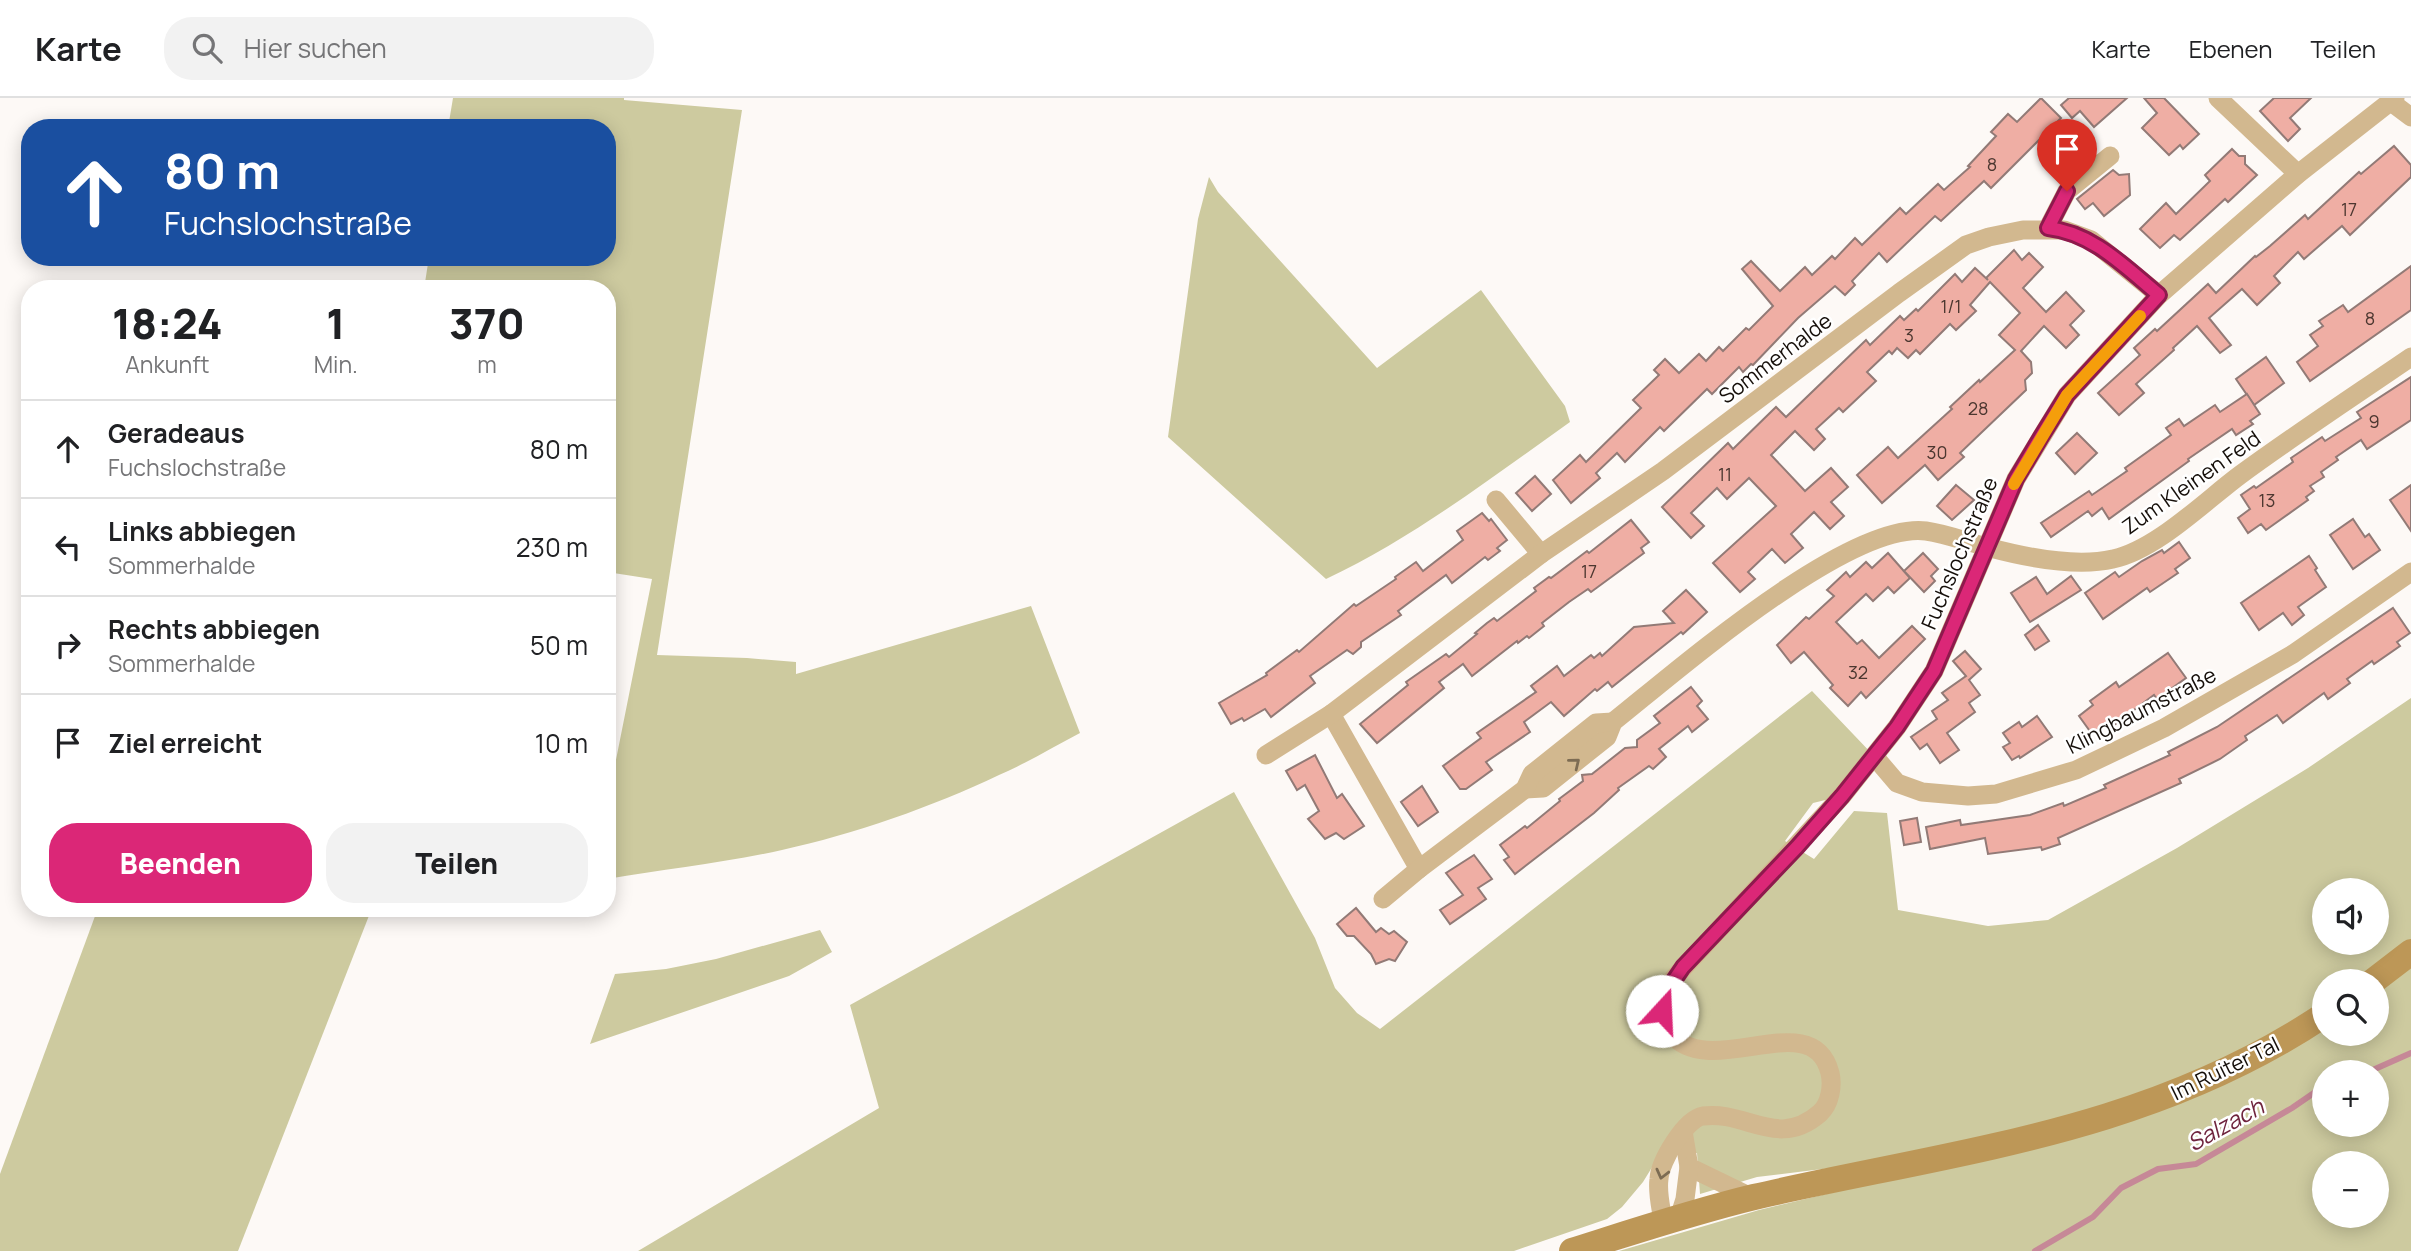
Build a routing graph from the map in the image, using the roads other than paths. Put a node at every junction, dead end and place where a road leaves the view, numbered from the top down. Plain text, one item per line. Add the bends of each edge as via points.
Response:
1 (2218, 98) edge
2 (2393, 100) edge
3 (2411, 117) edge
4 (2110, 156) dead end
5 (2298, 174) junction
6 (2048, 228) junction
7 (2159, 295) junction
8 (2411, 357) edge
9 (1496, 500) dead end
10 (1987, 547) junction
11 (1541, 554) junction
12 (2411, 572) edge
13 (1331, 714) junction
14 (1266, 755) dead end
15 (1874, 755) junction
16 (1419, 869) junction
17 (1383, 899) dead end
18 (2411, 952) edge
19 (2389, 969) edge
20 (2312, 1022) edge
21 (1683, 1131) junction
22 (1689, 1167) junction
23 (1753, 1198) junction
24 (1671, 1219) junction
25 (1572, 1251) edge

1 - 5 street
2 - 3 street
2 - 5 street, Fuchslochstraße
4 - 6 street via 2067,191
5 - 7 street, Fuchslochstraße
6 - 7 street, Sommerhalde via 2091,240
6 - 11 street, Sommerhalde via 1966,245 1663,471
7 - 10 street, Fuchslochstraße via 2067,395 2016,479
8 - 10 street, Zum Kleinen Feld via 2147,546 2113,559 2086,561 2039,559
9 - 11 street
10 - 15 street, Fuchslochstraße via 1934,671
10 - 16 street, Zum Kleinen Feld via 1924,531 1893,533 1839,556 1747,617 1613,722 1607,737 1543,788 1525,789
11 - 13 street, Sommerhalde
12 - 15 street, Klingbaumstraße via 2293,654 2164,728 2076,770 1996,794 1969,796 1922,792 1897,783
13 - 14 street, Sommerhalde
13 - 16 street
15 - 21 street, Fuchslochstraße via 1797,847 1673,979 1663,1000 1663,1024 1688,1048 1725,1051 1781,1043 1807,1045 1828,1067 1830,1087 1824,1110 1794,1128 1705,1116
16 - 17 street, Zum Kleinen Feld
18 - 19 street
20 - 23 street, Im Ruiter Tal via 2231,1069 2123,1113 2040,1136
21 - 22 street
21 -> 24 street via 1668,1152 1659,1177 1659,1195
22 - 23 street
22 - 24 street via 1685,1199
23 - 24 street, Im Ruiter Tal
24 - 25 street, Im Ruiter Tal

